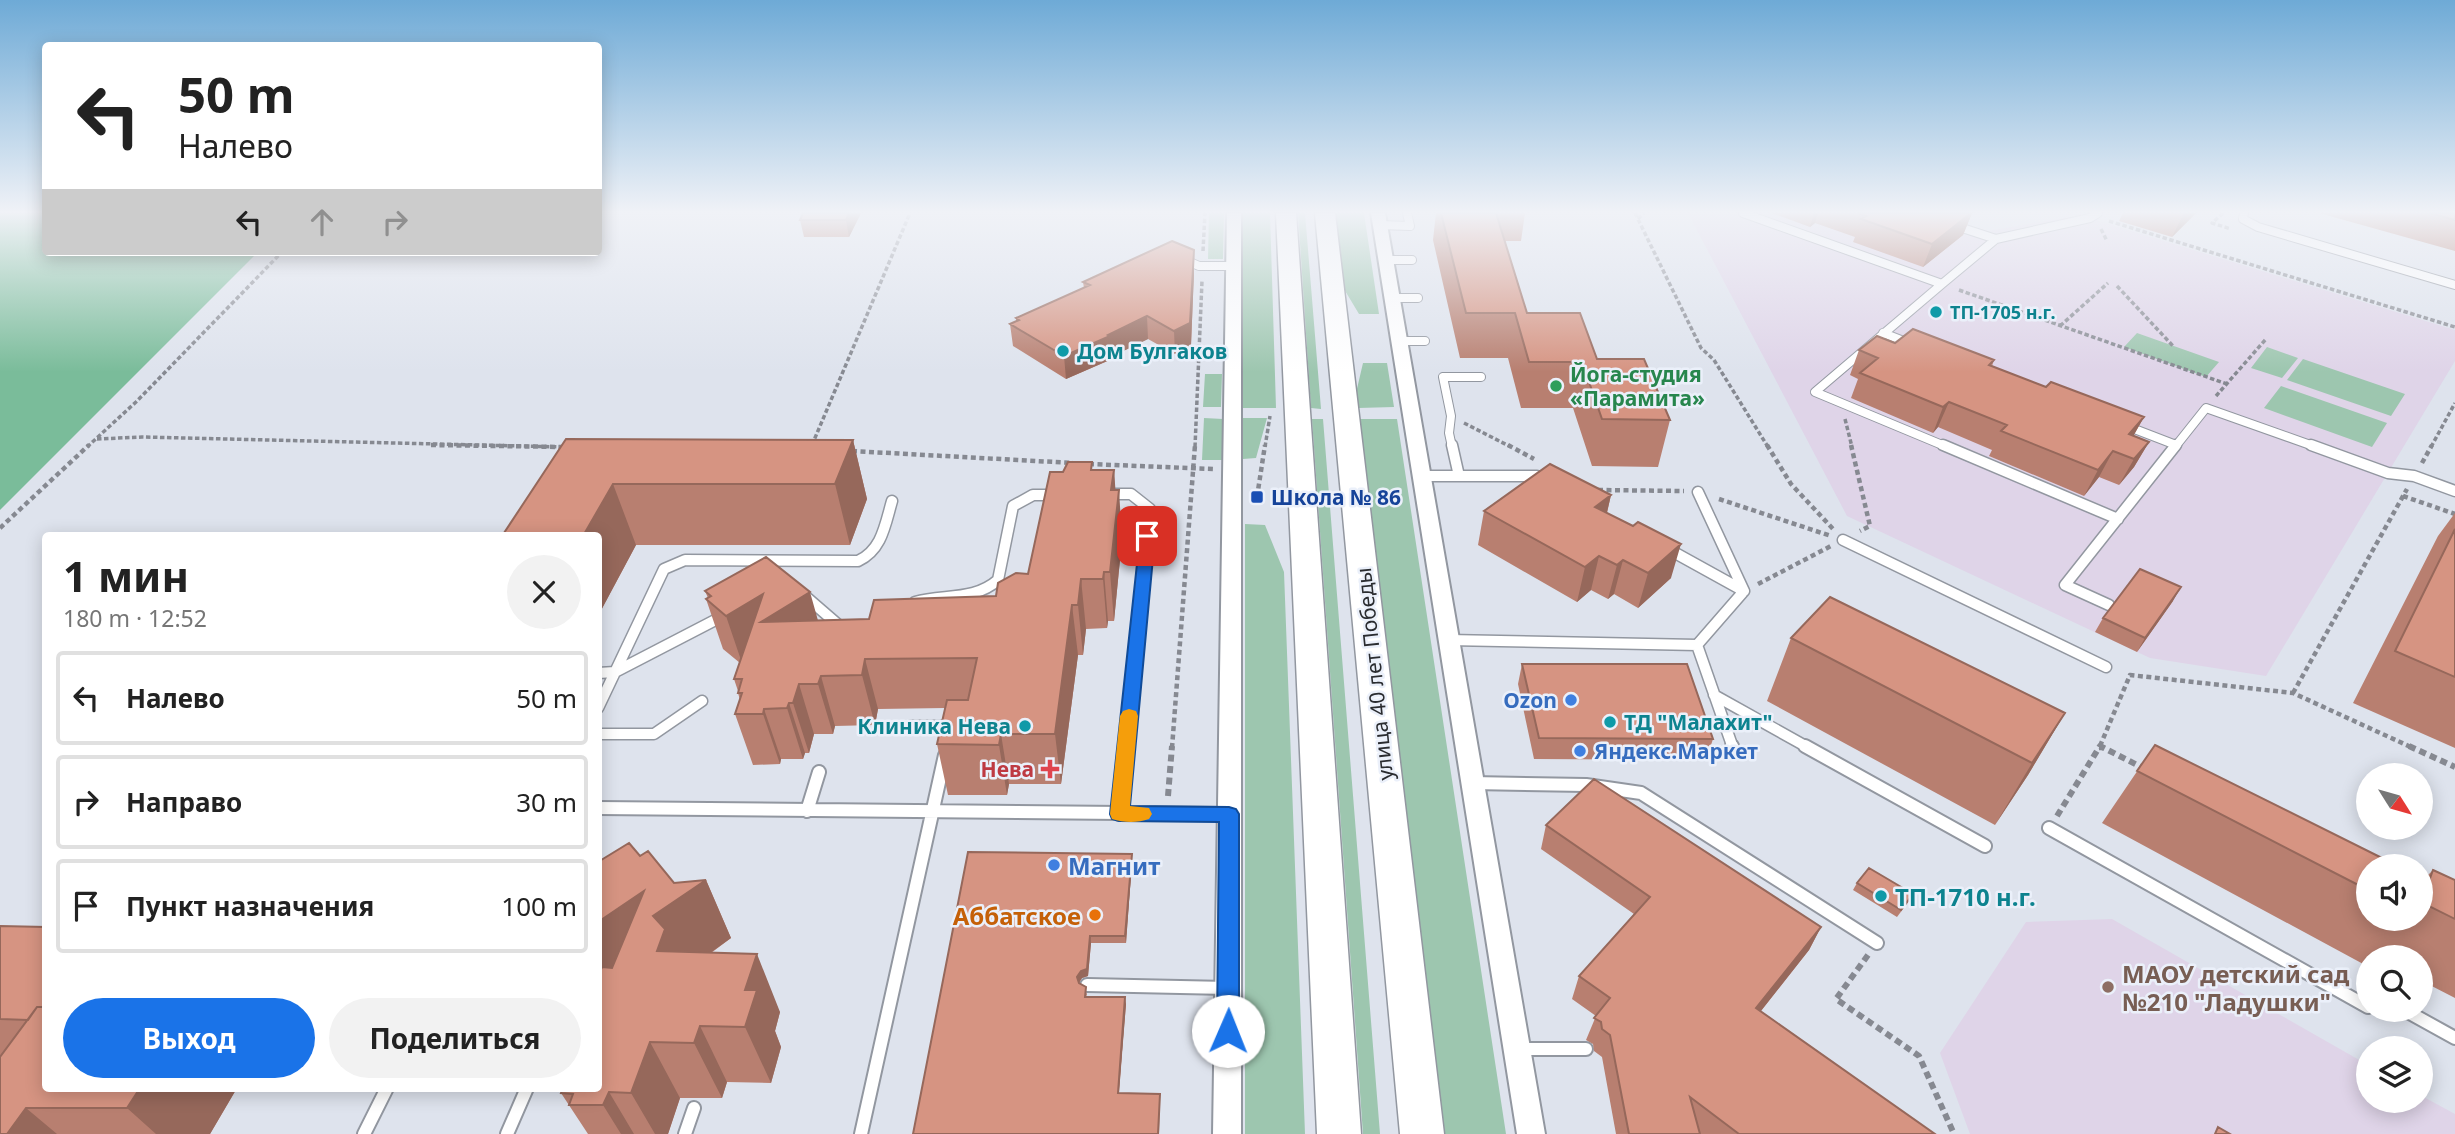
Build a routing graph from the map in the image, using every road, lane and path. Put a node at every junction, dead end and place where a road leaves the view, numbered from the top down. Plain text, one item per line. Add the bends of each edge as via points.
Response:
1 (268, 266) edge
2 (887, 266) edge
3 (1203, 266) joint
4 (1233, 266) joint
5 (1289, 266) edge
6 (1331, 266) edge
7 (1386, 266) edge
8 (1661, 266) edge
9 (1891, 266) edge
10 (1964, 266) edge
11 (2260, 266) edge
12 (2390, 266) edge
13 (2108, 283) dead end
14 (1942, 284) junction
15 (2117, 285) dead end
16 (2455, 285) edge
17 (1391, 298) junction
18 (1418, 298) dead end
19 (2060, 326) junction
20 (2455, 327) edge
21 (1883, 333) junction
22 (2266, 339) dead end
23 (1398, 341) junction
24 (1425, 341) dead end
25 (2173, 346) dead end
26 (1922, 348) edge
27 (1481, 377) dead end
28 (2227, 384) junction
29 (1841, 403) junction
30 (2455, 403) edge
31 (2206, 408) junction
32 (1270, 416) dead end
33 (1451, 416) junction
34 (2113, 421) edge
35 (97, 439) junction
36 (2176, 445) junction
37 (574, 447) edge
38 (811, 449) edge
39 (838, 450) edge
40 (1074, 463) edge
41 (1088, 464) edge
42 (1545, 465) edge
43 (1193, 469) junction
44 (1232, 469) junction
45 (1421, 476) junction
46 (1460, 476) junction
47 (2414, 476) junction
48 (1549, 483) edge
49 (1590, 490) edge
50 (2455, 491) edge
51 (1698, 492) junction
52 (1103, 494) edge
53 (1075, 495) edge
54 (2403, 495) junction
55 (1257, 496) dead end
56 (892, 501) dead end
57 (2455, 514) edge
58 (2118, 519) junction
59 (0, 528) edge
60 (1843, 540) junction
61 (1659, 544) edge
62 (797, 591) edge
63 (1744, 591) junction
64 (2109, 605) edge
65 (906, 606) edge
66 (738, 608) edge
67 (855, 631) edge
68 (1448, 640) junction
69 (1697, 645) junction
70 (2106, 667) dead end
71 (615, 672) junction
72 (602, 673) edge
73 (2292, 692) junction
74 (1714, 695) junction
75 (602, 700) edge
76 (702, 701) dead end
77 (910, 726) dead end
78 (602, 734) edge
79 (2101, 746) junction
80 (1733, 749) dead end
81 (2455, 767) edge
82 (2148, 771) edge
83 (819, 772) dead end
84 (1472, 783) junction
85 (602, 808) edge
86 (807, 811) junction
87 (933, 812) junction
88 (1119, 814) junction
89 (1167, 814) junction
90 (1229, 814) junction
91 (2049, 828) joint
92 (1985, 846) dead end
93 (1877, 943) joint
94 (1087, 985) edge
95 (1228, 988) junction
96 (2356, 1000) edge
97 (2426, 1022) edge
98 (2455, 1038) edge
99 (1517, 1049) junction
100 (1586, 1049) dead end
101 (385, 1092) edge
102 (525, 1092) edge
103 (694, 1108) dead end
104 (364, 1134) edge
105 (507, 1134) edge
106 (685, 1134) edge
107 (861, 1134) edge
108 (1227, 1134) edge
109 (1339, 1134) edge
110 (1422, 1134) edge
111 (1531, 1134) edge
112 (1954, 1134) edge

1 - 35 path
2 - 38 path
3 - 4 lane
3 - 43 path
4 - 44 street
5 - 109 main road
6 - 110 main road, улица 40 лет Победы
7 - 17 street
8 - 60 path via 1701,348 1714,360 1791,484
9 - 14 lane
10 - 14 lane
11 - 20 path
12 - 16 lane
13 - 19 path
14 - 19 path
14 - 21 lane
15 - 25 path
17 - 18 lane
17 - 23 street
19 - 28 path
21 - 26 lane
21 - 29 lane via 1815,392
22 - 28 path
23 - 24 lane
23 - 45 street
27 - 33 lane via 1443,376
28 - 31 path
29 - 58 lane
29 - 60 path via 1870,526
30 - 47 path
31 - 36 lane
31 - 47 lane via 2388,473
32 - 55 path
33 - 42 path
33 - 46 lane via 1449,433
34 - 36 lane
35 - 37 path
35 - 59 path
36 - 58 lane
39 - 40 path
41 - 43 path
43 - 44 path
43 - 89 path
44 - 90 street
45 - 46 lane
45 - 68 street
46 - 48 lane via 1537,476
47 - 50 lane
47 - 54 path
49 - 51 path
51 - 60 path
51 - 63 lane
52 - 88 lane via 1130,494 1150,509
53 - 65 lane via 1033,495 1013,506 998,580 991,587 967,597 934,597
54 - 57 path
54 - 73 path
56 - 71 lane via 876,552 869,558 685,560 664,569
58 - 64 lane via 2065,585
60 - 63 path
60 - 70 lane
61 - 63 lane
62 - 67 lane via 839,626
63 - 69 lane
66 - 71 lane
68 - 69 lane
68 - 84 street
69 - 74 lane
71 - 72 lane
71 - 75 lane
73 - 79 path via 2130,675
73 - 81 path
74 - 80 lane
74 - 92 lane
76 - 78 lane via 654,734
77 - 87 lane via 950,726
79 - 82 path
79 - 91 path
83 - 86 lane
84 - 93 lane via 1586,785 1641,793
84 - 99 street
85 - 86 lane
86 - 87 lane
87 - 88 lane
87 - 107 lane
88 - 89 lane
89 - 90 lane
90 - 95 street
91 - 96 lane
93 - 112 path via 1836,999 1919,1056
94 - 95 lane
95 - 108 street
97 - 98 lane
99 - 100 lane
99 - 111 street
101 - 104 lane
102 - 105 lane
103 - 106 lane

